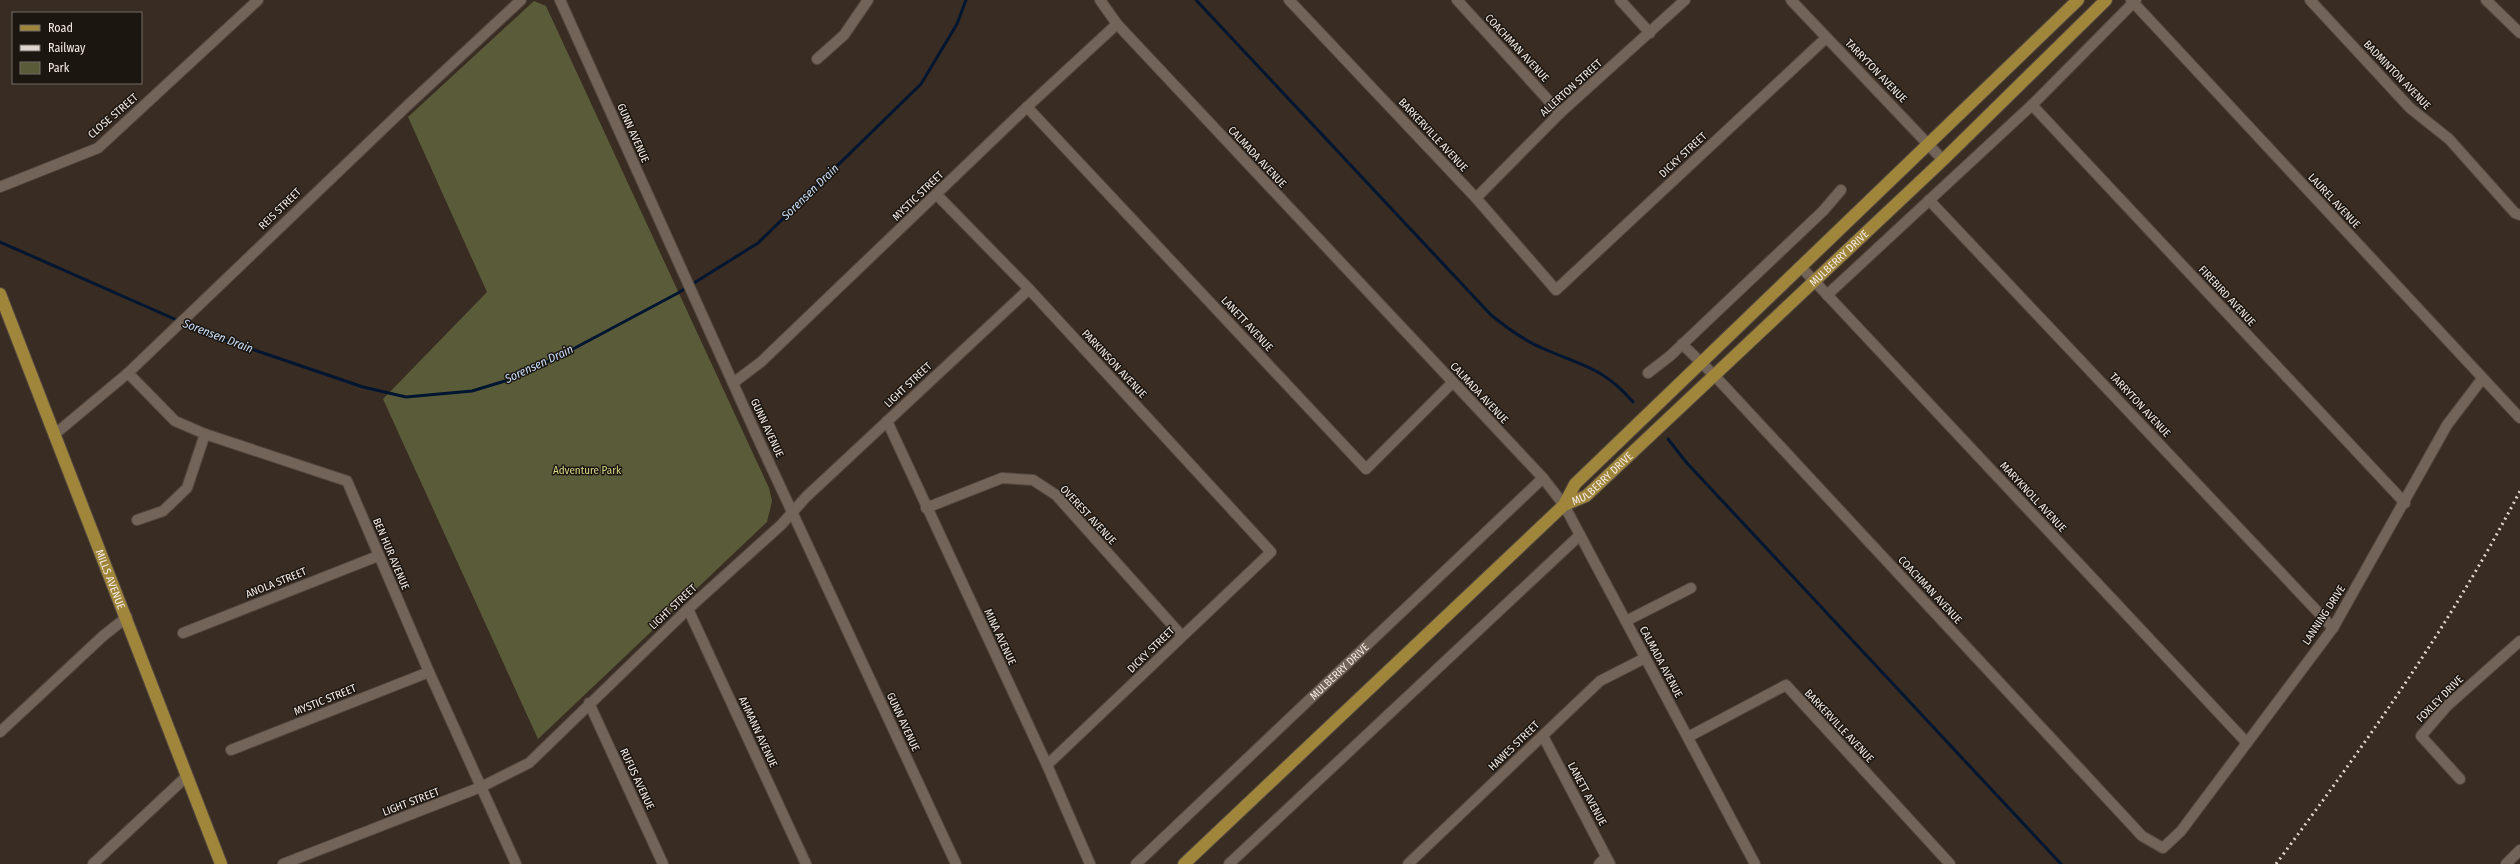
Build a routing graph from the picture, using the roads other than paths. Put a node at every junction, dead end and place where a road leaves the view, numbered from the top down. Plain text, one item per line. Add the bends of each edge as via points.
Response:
1 (258, 0) edge
2 (521, 0) edge
3 (560, 0) edge
4 (868, 0) edge
5 (1100, 0) edge
6 (1290, 0) edge
7 (1457, 0) edge
8 (1620, 0) edge
9 (1686, 0) edge
10 (1791, 0) edge
11 (2078, 0) edge
12 (2106, 0) edge
13 (2310, 0) edge
14 (2486, 0) edge
15 (2134, 1) edge
16 (1117, 24) junction
17 (1650, 33) junction
18 (2520, 33) edge
19 (1826, 38) junction
20 (817, 59) dead end
21 (2032, 105) junction
22 (1027, 108) junction
23 (1560, 113) junction
24 (1929, 144) junction
25 (1944, 160) junction
26 (0, 187) edge
27 (1841, 190) dead end
28 (937, 195) junction
29 (1476, 198) junction
30 (1929, 200) junction
31 (2520, 215) edge
32 (1802, 268) junction
33 (1815, 282) junction
34 (1029, 289) junction
35 (1556, 290) joint
36 (0, 294) edge
37 (1827, 295) junction
38 (1682, 344) junction
39 (1702, 362) junction
40 (128, 373) junction
41 (1648, 373) dead end
42 (1714, 374) junction
43 (2482, 379) junction
44 (733, 382) junction
45 (1452, 383) junction
46 (2520, 418) edge
47 (887, 421) junction
48 (56, 434) junction
49 (205, 434) junction
50 (1542, 478) junction
51 (2404, 503) junction
52 (1564, 504) junction
53 (926, 508) junction
54 (792, 512) junction
55 (137, 520) dead end
56 (1580, 535) junction
57 (1271, 552) joint
58 (378, 556) junction
59 (1691, 588) dead end
60 (688, 609) junction
61 (127, 617) junction
62 (1626, 621) junction
63 (2333, 628) junction
64 (184, 633) dead end
65 (1182, 636) junction
66 (2520, 641) edge
67 (1646, 658) junction
68 (429, 672) junction
69 (588, 703) junction
70 (0, 732) edge
71 (1543, 736) junction
72 (1688, 737) junction
73 (2247, 743) junction
74 (231, 750) dead end
75 (1047, 766) junction
76 (187, 776) junction
77 (2460, 779) dead end
78 (481, 788) junction
79 (2163, 848) joint
80 (2520, 850) edge
81 (1605, 862) edge
82 (93, 864) edge
83 (221, 864) edge
84 (283, 864) edge
85 (516, 864) edge
86 (663, 864) edge
87 (806, 864) edge
88 (956, 864) edge
89 (1090, 864) edge
90 (1136, 864) edge
91 (1184, 864) edge
92 (1229, 864) edge
93 (1408, 864) edge
94 (1755, 864) edge
95 (1950, 864) edge
96 (2506, 864) edge

1 - 26 street, CLOSE STREET via 98,148
2 - 40 street, REIS STREET
3 - 44 street, GUNN AVENUE
4 - 20 street via 844,35
5 - 16 street, CALMADA AVENUE
6 - 29 street, BARKERVILLE AVENUE
7 - 23 street, COACHMAN AVENUE
8 - 17 street
9 - 17 street, ALLERTON STREET
10 - 19 street, TARRYTON AVENUE
11 - 24 main road, MULBERRY DRIVE
12 - 25 main road, MULBERRY DRIVE
13 - 31 street, BADMINTON AVENUE via 2410,108 2449,139 2515,213
14 - 18 street
15 - 21 street
15 - 43 street, LAUREL AVENUE
16 - 22 street, MYSTIC STREET
16 - 45 street, CALMADA AVENUE
17 - 23 street, ALLERTON STREET
19 - 24 street, TARRYTON AVENUE
19 - 35 street, DICKY STREET
21 - 30 street
21 - 51 street, FIREBIRD AVENUE
22 - 28 street, MYSTIC STREET
22 - 45 street, LANETT AVENUE via 1366,469
23 - 29 street, ALLERTON STREET
24 - 25 street, TARRYTON AVENUE
24 - 32 main road, MULBERRY DRIVE
25 - 33 main road, MULBERRY DRIVE
27 - 38 street via 1823,211
28 - 34 street, PARKINSON AVENUE
28 - 44 street, MYSTIC STREET via 761,362
29 - 35 street, BARKERVILLE AVENUE
30 - 37 street
30 - 63 street, TARRYTON AVENUE
32 - 33 street, MARYKNOLL AVENUE
32 - 39 main road, MULBERRY DRIVE
33 - 37 street, MARYKNOLL AVENUE
33 - 42 main road, MULBERRY DRIVE
34 - 47 street, LIGHT STREET
34 - 57 street, PARKINSON AVENUE
36 - 48 main road, MILLS AVENUE
37 - 73 street, MARYKNOLL AVENUE
38 - 39 street, COACHMAN AVENUE
38 - 41 street
39 - 42 street, COACHMAN AVENUE
39 - 52 main road, MULBERRY DRIVE via 1575,484
40 - 48 street, REIS STREET
40 - 49 street, BEN HUR AVENUE via 175,421
42 - 52 main road, MULBERRY DRIVE via 1586,496
42 - 79 street, COACHMAN AVENUE via 2142,836
43 - 46 street, LAUREL AVENUE
43 - 51 street, LANNING DRIVE via 2447,425
44 - 54 street, GUNN AVENUE
45 - 50 street, CALMADA AVENUE
47 - 53 street, MINA AVENUE
47 - 54 street, LIGHT STREET
48 - 61 main road, MILLS AVENUE
49 - 55 street via 187,488 163,511
49 - 58 street, BEN HUR AVENUE via 347,481
50 - 52 street, CALMADA AVENUE
50 - 90 street, MULBERRY DRIVE
51 - 63 street, LANNING DRIVE
52 - 56 street, CALMADA AVENUE
52 - 91 main road, MULBERRY DRIVE
53 - 65 street, OVEREST AVENUE via 1002,478 1032,480 1056,496
53 - 75 street, MINA AVENUE
54 - 60 street, LIGHT STREET via 781,525
54 - 88 street, GUNN AVENUE
56 - 62 street, CALMADA AVENUE
56 - 92 street
57 - 65 street, DICKY STREET
58 - 64 street, ANOLA STREET
58 - 68 street, BEN HUR AVENUE
59 - 62 street
60 - 69 street, LIGHT STREET
60 - 87 street, AHMANN AVENUE
61 - 70 street
61 - 76 main road, MILLS AVENUE
62 - 67 street, CALMADA AVENUE
63 - 73 street, LANNING DRIVE
65 - 75 street, DICKY STREET
66 - 77 street, FOXLEY DRIVE via 2447,706 2421,736
67 - 71 street, HAWES STREET via 1600,681
67 - 72 street, CALMADA AVENUE
68 - 74 street, MYSTIC STREET
68 - 78 street, BEN HUR AVENUE
69 - 78 street, LIGHT STREET via 529,763
69 - 86 street, RUFUS AVENUE
71 - 81 street, LANETT AVENUE
71 - 93 street, HAWES STREET
72 - 94 street, CALMADA AVENUE
72 - 95 street, BARKERVILLE AVENUE via 1786,685
73 - 79 street, LANNING DRIVE via 2181,831
75 - 89 street, MINA AVENUE
76 - 82 street
76 - 83 main road, MILLS AVENUE
78 - 84 street, LIGHT STREET
78 - 85 street, BEN HUR AVENUE
80 - 96 street

